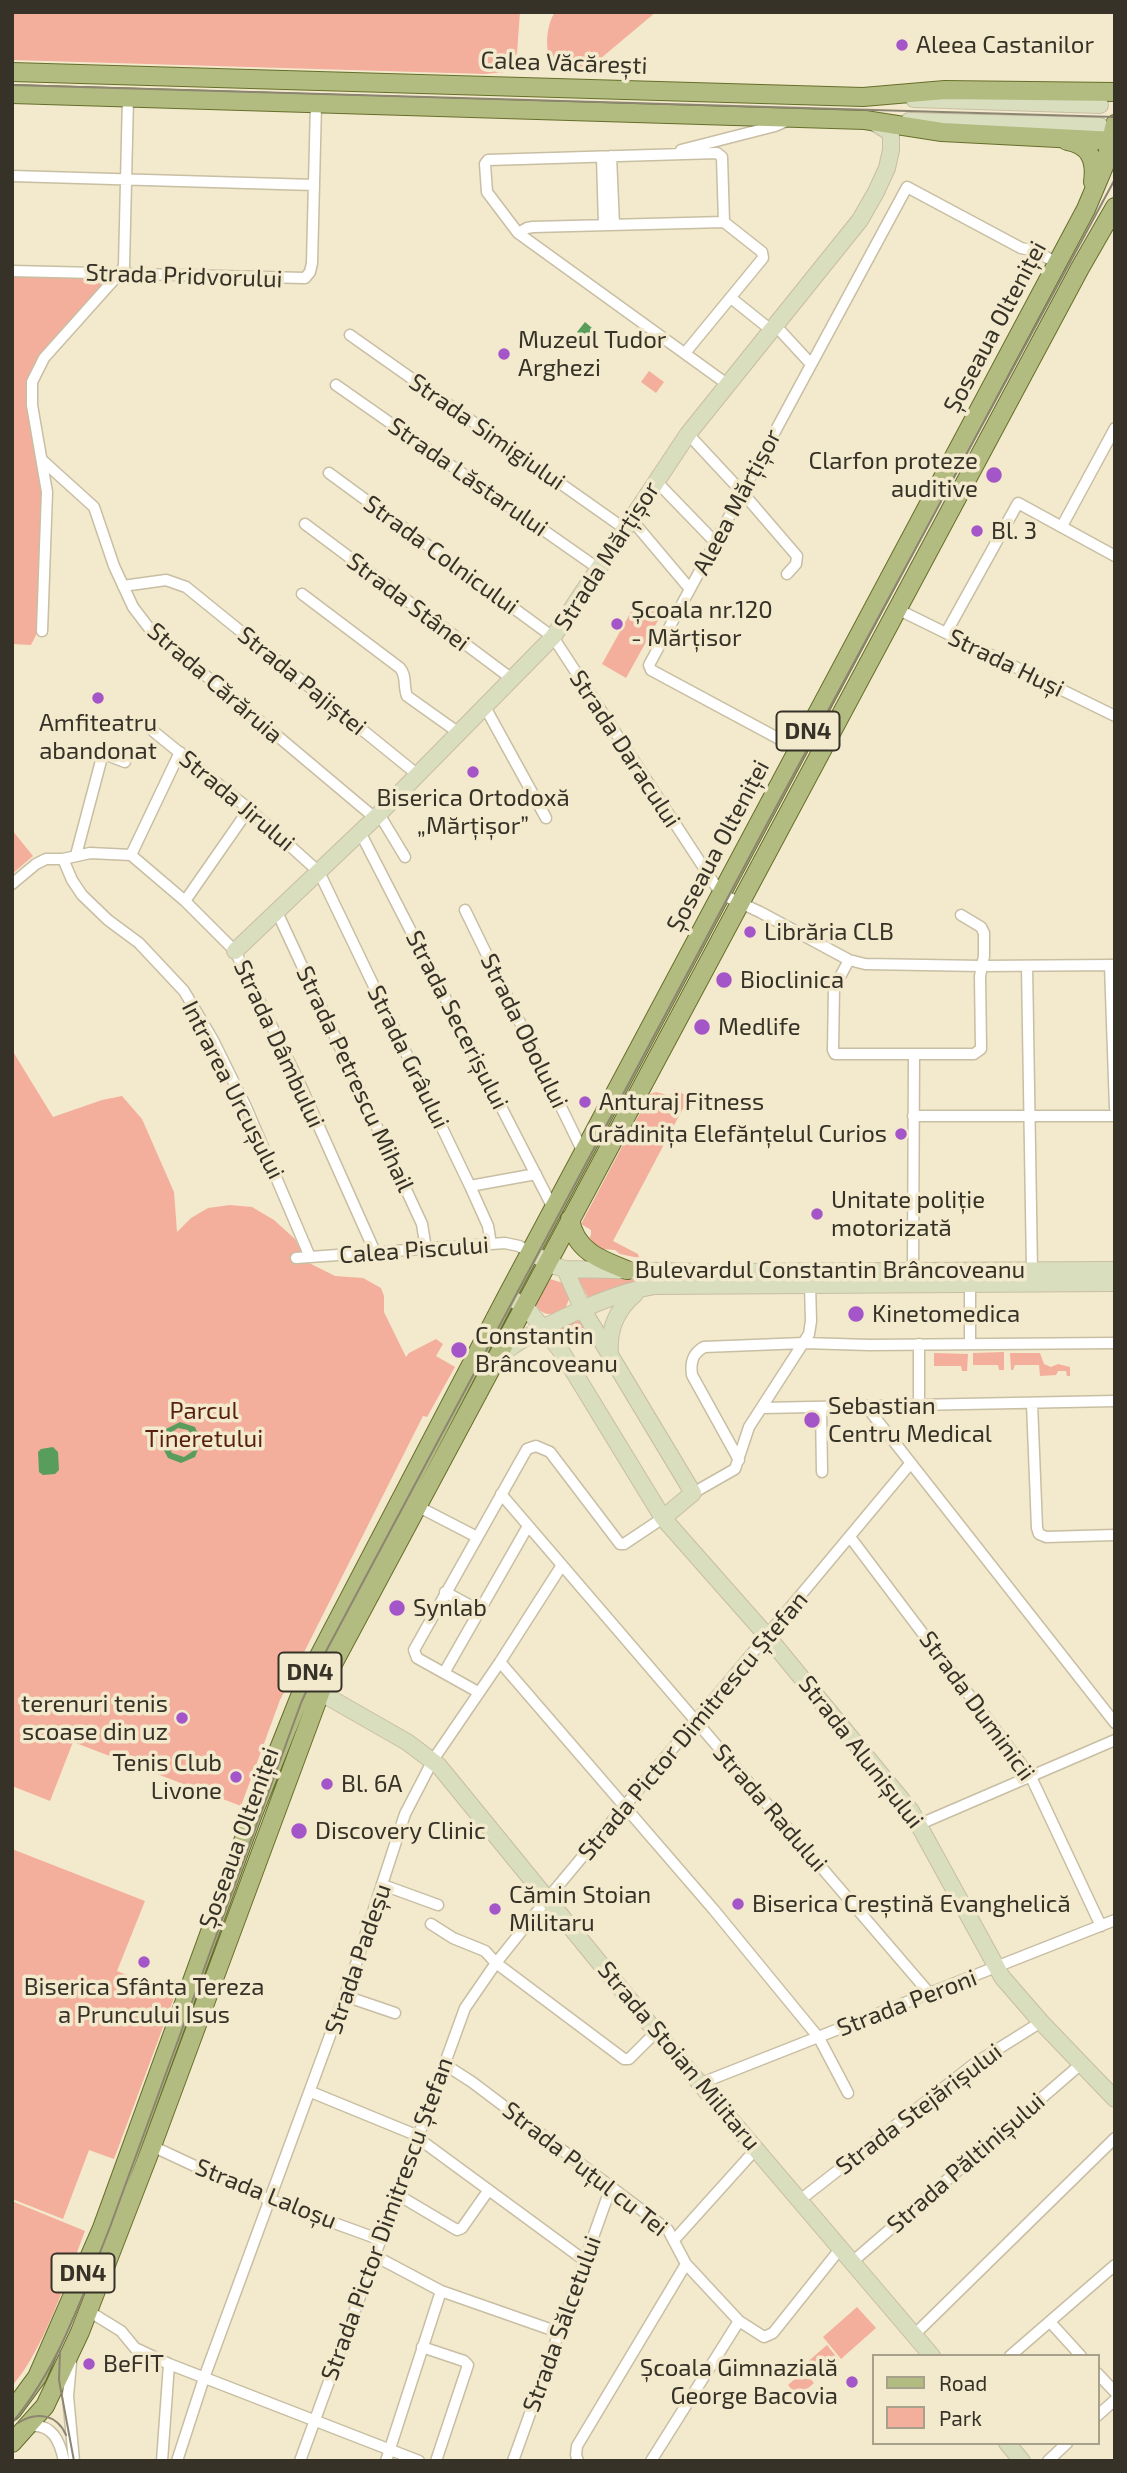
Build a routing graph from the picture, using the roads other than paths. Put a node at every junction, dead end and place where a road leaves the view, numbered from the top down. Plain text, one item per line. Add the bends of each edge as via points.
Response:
1 (12, 72) edge
2 (1115, 79) edge
3 (533, 87) junction
4 (1076, 92) junction
5 (1115, 92) edge
6 (12, 94) edge
7 (128, 97) junction
8 (863, 97) junction
9 (316, 104) junction
10 (1100, 105) dead end
11 (532, 111) junction
12 (793, 118) junction
13 (865, 120) junction
14 (912, 127) junction
15 (1110, 133) edge
16 (1025, 136) junction
17 (892, 143) junction
18 (662, 155) junction
19 (606, 156) junction
20 (12, 176) edge
21 (127, 179) junction
22 (314, 185) junction
23 (1115, 207) edge
24 (1086, 209) junction
25 (724, 222) junction
26 (609, 225) junction
27 (518, 233) junction
28 (1057, 263) junction
29 (12, 271) edge
30 (120, 273) junction
31 (731, 298) junction
32 (773, 328) junction
33 (350, 335) dead end
34 (685, 353) junction
35 (811, 364) junction
36 (727, 384) junction
37 (336, 385) dead end
38 (1115, 428) edge
39 (688, 434) junction
40 (40, 458) junction
41 (329, 472) dead end
42 (656, 481) junction
43 (742, 492) junction
44 (305, 524) dead end
45 (628, 524) junction
46 (1062, 526) junction
47 (715, 542) junction
48 (1115, 556) edge
49 (599, 569) junction
50 (787, 574) dead end
51 (123, 586) junction
52 (690, 589) junction
53 (302, 594) dead end
54 (897, 609) junction
55 (42, 631) dead end
56 (946, 633) junction
57 (553, 637) junction
58 (512, 679) junction
59 (485, 707) junction
60 (1115, 716) edge
61 (153, 731) dead end
62 (459, 733) junction
63 (798, 749) junction
64 (180, 752) junction
65 (125, 762) dead end
66 (418, 775) junction
67 (249, 809) junction
68 (377, 816) junction
69 (546, 818) dead end
70 (360, 832) junction
71 (76, 855) junction
72 (131, 855) junction
73 (405, 858) dead end
74 (63, 859) junction
75 (319, 872) junction
76 (12, 884) edge
77 (721, 894) junction
78 (185, 901) junction
79 (740, 902) junction
80 (465, 910) dead end
81 (276, 912) junction
82 (961, 915) dead end
83 (235, 951) junction
84 (849, 960) junction
85 (1112, 965) edge
86 (982, 966) junction
87 (1027, 966) junction
88 (914, 1054) junction
89 (1115, 1108) edge
90 (1029, 1115) junction
91 (914, 1116) junction
92 (1115, 1116) edge
93 (583, 1152) junction
94 (536, 1174) junction
95 (470, 1186) junction
96 (553, 1208) junction
97 (570, 1219) junction
98 (491, 1244) junction
99 (426, 1249) junction
100 (374, 1252) junction
101 (530, 1252) junction
102 (310, 1257) junction
103 (296, 1258) dead end
104 (556, 1266) junction
105 (627, 1270) junction
106 (1032, 1270) junction
107 (1115, 1270) edge
108 (914, 1271) junction
109 (1115, 1283) edge
110 (810, 1284) junction
111 (970, 1284) junction
112 (644, 1288) junction
113 (507, 1296) junction
114 (525, 1306) junction
115 (583, 1310) junction
116 (543, 1328) junction
117 (804, 1343) junction
118 (1115, 1343) edge
119 (919, 1344) junction
120 (971, 1344) junction
121 (610, 1356) junction
122 (498, 1357) junction
123 (1115, 1401) edge
124 (1032, 1403) junction
125 (919, 1405) junction
126 (866, 1406) junction
127 (821, 1407) junction
128 (762, 1408) junction
129 (739, 1460) junction
130 (911, 1464) junction
131 (822, 1472) dead end
132 (693, 1493) junction
133 (501, 1494) junction
134 (417, 1506) junction
135 (663, 1518) junction
136 (528, 1526) junction
137 (1115, 1535) edge
138 (850, 1536) junction
139 (477, 1538) junction
140 (562, 1565) junction
141 (445, 1592) junction
142 (480, 1611) junction
143 (768, 1637) junction
144 (500, 1662) junction
145 (444, 1673) junction
146 (312, 1687) junction
147 (478, 1692) junction
148 (695, 1721) junction
149 (1115, 1723) edge
150 (1115, 1740) edge
151 (433, 1760) junction
152 (1031, 1777) junction
153 (625, 1808) junction
154 (920, 1824) junction
155 (383, 1885) junction
156 (548, 1898) junction
157 (438, 1905) dead end
158 (1115, 1920) edge
159 (431, 1924) dead end
160 (1101, 1926) junction
161 (496, 1963) junction
162 (997, 1968) junction
163 (930, 1994) junction
164 (345, 1996) junction
165 (395, 2013) dead end
166 (1041, 2022) junction
167 (656, 2032) junction
168 (818, 2038) junction
169 (444, 2064) junction
170 (1081, 2064) junction
171 (699, 2084) junction
172 (311, 2092) junction
173 (848, 2093) dead end
174 (1115, 2099) edge
175 (1115, 2138) edge
176 (418, 2139) junction
177 (152, 2146) junction
178 (756, 2149) junction
179 (611, 2187) junction
180 (488, 2191) junction
181 (398, 2195) junction
182 (271, 2200) junction
183 (800, 2200) junction
184 (675, 2239) junction
185 (381, 2240) junction
186 (840, 2249) junction
187 (374, 2256) junction
188 (584, 2260) junction
189 (851, 2263) junction
190 (686, 2264) junction
191 (1115, 2265) edge
192 (441, 2291) junction
193 (87, 2314) junction
194 (739, 2321) junction
195 (1051, 2323) junction
196 (558, 2332) junction
197 (914, 2334) junction
198 (74, 2346) junction
199 (422, 2347) junction
200 (930, 2354) edge
201 (1012, 2354) edge
202 (1079, 2354) edge
203 (169, 2364) junction
204 (1099, 2375) edge
205 (204, 2378) junction
206 (1115, 2392) edge
207 (1115, 2400) edge
208 (12, 2412) edge
209 (1099, 2414) edge
210 (314, 2422) junction
211 (29, 2426) junction
212 (12, 2444) edge
213 (1009, 2445) edge
214 (1065, 2445) edge
215 (388, 2455) edge
216 (64, 2461) edge
217 (74, 2461) edge
218 (162, 2461) edge
219 (177, 2461) edge
220 (300, 2461) edge
221 (419, 2461) edge
222 (436, 2461) edge
223 (513, 2461) edge
224 (578, 2461) edge
225 (651, 2461) edge
226 (1022, 2461) edge
227 (1048, 2461) edge

1 - 3 main road, Calea Văcărești
2 - 4 main road
3 - 8 main road, Calea Văcărești
3 - 11 main road
4 - 5 main road, Calea Văcărești
4 - 8 main road, Calea Văcărești via 945,90
6 - 7 main road, Calea Văcărești
7 - 9 main road, Calea Văcărești
7 - 21 street
8 - 10 street
9 - 11 main road, Calea Văcărești
9 - 22 street, Strada Pridvorului
11 - 12 main road, Calea Văcărești
12 - 13 main road, Calea Văcărești
12 - 18 street, Calea Văcărești
13 - 14 main road, Calea Văcărești
13 - 15 street
13 - 17 street via 889,130
14 - 16 main road, Calea Văcărești
14 - 17 street via 902,130
15 - 16 main road, Calea Văcărești
15 - 24 main road, Șoseaua Olteniței / DN4
16 - 24 main road via 1076,143 1090,152 1094,176
17 - 32 street, Strada Mărțișor via 882,179 860,220
18 - 19 street, Calea Văcărești
18 - 25 street, Calea Văcărești via 720,154
19 - 26 street
19 - 27 street, Calea Văcărești via 486,161 487,192
20 - 21 street
21 - 22 street
21 - 30 street via 125,258
22 - 30 street, Strada Pridvorului via 312,263 305,278
23 - 54 main road, Șoseaua Olteniței / DN4
24 - 28 main road, Șoseaua Olteniței / DN4
25 - 26 street
25 - 31 street via 764,255
26 - 27 street via 527,228
27 - 34 street
28 - 35 street, Aleea Mărțișor via 907,187
28 - 63 main road, Șoseaua Olteniței / DN4
29 - 30 street, Strada Pridvorului
30 - 40 street via 34,375 32,405
31 - 32 street
31 - 34 street
32 - 35 street
32 - 36 street, Strada Mărțișor
33 - 45 street, Strada Simigiului
34 - 36 street
35 - 43 street, Aleea Mărțișor
36 - 39 street, Strada Mărțișor
37 - 49 street, Strada Lăstarului
38 - 46 street
39 - 42 street, Strada Mărțișor
39 - 43 street
40 - 51 street, Strada Cărăruia via 94,507
40 - 55 street via 47,492
41 - 57 street, Strada Colnicului
42 - 45 street, Strada Mărțișor
42 - 47 street
43 - 47 street, Aleea Mărțișor
43 - 50 street via 797,556
44 - 58 street, Strada Stânei
45 - 49 street, Strada Mărțișor
45 - 52 street, Strada Simigiului
46 - 48 street
46 - 56 street via 1015,504
47 - 52 street, Aleea Mărțișor
49 - 57 street, Strada Mărțișor
51 - 66 street, Strada Pajiștei via 166,580 186,587
51 - 68 street, Strada Cărăruia via 149,628
52 - 63 street, Aleea Mărțișor via 649,668
53 - 62 street via 400,668 407,696
54 - 56 street, Strada Huși
54 - 79 main road, Șoseaua Olteniței / DN4
56 - 60 street, Strada Huși
57 - 58 street, Strada Mărțișor
57 - 77 street, Strada Daracului
58 - 59 street, Strada Mărțișor
59 - 62 street, Strada Mărțișor
59 - 69 street
61 - 64 street, Strada Jirului
62 - 66 street, Strada Mărțișor
63 - 77 main road, Șoseaua Olteniței / DN4
64 - 67 street, Strada Jirului
64 - 72 street
65 - 71 street via 102,757
66 - 68 street, Strada Mărțișor
67 - 75 street, Strada Jirului
67 - 78 street
68 - 70 street, Strada Mărțișor
68 - 73 street, Strada Cărăruia
70 - 75 street, Strada Mărțișor
70 - 94 street, Strada Secerișului
71 - 72 street
71 - 74 street
72 - 78 street, Strada Dâmbului
74 - 76 street via 46,859
74 - 102 street, Intrarea Urcușului via 82,895 139,943 184,991 246,1107
75 - 81 street, Strada Mărțișor
75 - 95 street, Strada Grâului
77 - 79 street
77 - 93 main road, Șoseaua Olteniței / DN4
78 - 83 street, Strada Dâmbului
79 - 84 street
79 - 97 main road, Șoseaua Olteniței / DN4
80 - 93 street, Strada Obolului
81 - 83 street, Strada Mărțișor
81 - 99 street, Strada Petrescu Mihail via 407,1190 422,1224
82 - 86 street via 984,930
83 - 100 street, Strada Dâmbului
84 - 86 street via 879,965
84 - 88 street via 834,988 835,1054
85 - 87 street
85 - 89 street
86 - 87 street
86 - 88 street via 981,1049 974,1054
87 - 90 street
88 - 91 street
90 - 91 street
90 - 92 street
90 - 106 street
91 - 108 street
93 - 96 main road, Șoseaua Olteniței / DN4
94 - 95 street
94 - 96 street, Strada Secerișului
95 - 98 street, Strada Grâului
96 - 101 main road, Șoseaua Olteniței / DN4
97 - 104 main road, Șoseaua Olteniței / DN4
97 - 105 main road via 573,1233 587,1251
98 - 99 street, Calea Piscului
98 - 101 street, Calea Piscului via 510,1243
99 - 100 street, Calea Piscului
100 - 102 street, Calea Piscului
101 - 104 street
101 - 113 main road, Șoseaua Olteniței / DN4
102 - 103 street, Calea Piscului
104 - 105 street, Bulevardul Constantin Brâncoveanu
104 - 114 main road, Șoseaua Olteniței / DN4
104 - 115 street
105 - 108 street, Bulevardul Constantin Brâncoveanu
106 - 107 street, Bulevardul Constantin Brâncoveanu
106 - 108 street, Bulevardul Constantin Brâncoveanu
109 - 111 street, Bulevardul Constantin Brâncoveanu
110 - 111 street, Bulevardul Constantin Brâncoveanu
110 - 112 street, Bulevardul Constantin Brâncoveanu
110 - 117 street, Bulevardul Constantin Brâncoveanu via 811,1326
111 - 120 street
112 - 115 street, Bulevardul Constantin Brâncoveanu
112 - 121 street via 623,1305 615,1319
113 - 114 street, Strada Alunișului
113 - 146 main road, Șoseaua Olteniței / DN4
114 - 116 street, Strada Alunișului
114 - 122 main road, Șoseaua Olteniței / DN4
115 - 116 street, Bulevardul Constantin Brâncoveanu
115 - 121 street
116 - 122 street, Bulevardul Constantin Brâncoveanu
116 - 135 street, Strada Alunișului
117 - 119 street
117 - 128 street
117 - 129 street via 705,1347 694,1356 692,1375
118 - 120 street
119 - 120 street
119 - 125 street
121 - 132 street
122 - 134 main road, Șoseaua Olteniței / DN4
123 - 124 street
124 - 125 street
124 - 137 street via 1039,1534
125 - 126 street
126 - 127 street
126 - 130 street
127 - 128 street
127 - 131 street
128 - 129 street via 745,1434
129 - 132 street via 730,1472
130 - 138 street, Strada Pictor Dimitrescu Ștefan
130 - 149 street
132 - 135 street
133 - 135 street via 527,1449 540,1446 550,1452 620,1544
133 - 136 street, Strada Radului
133 - 139 street
134 - 139 street
134 - 146 main road, Șoseaua Olteniței / DN4
135 - 143 street, Strada Alunișului
136 - 140 street, Strada Radului
136 - 142 street
138 - 143 street, Strada Pictor Dimitrescu Ștefan
138 - 152 street, Strada Duminicii
139 - 141 street
140 - 144 street, Strada Padeșu
140 - 148 street, Strada Radului
141 - 142 street
141 - 145 street via 414,1654
142 - 145 street
143 - 148 street, Strada Pictor Dimitrescu Ștefan
143 - 154 street, Strada Alunișului
144 - 147 street, Strada Padeșu
144 - 153 street
145 - 147 street
146 - 151 street, Strada Stoian Militaru
146 - 177 main road, Șoseaua Olteniței / DN4
146 - 208 main road, Șoseaua Olteniței / DN4 via 253,1814 102,2228 37,2377
147 - 151 street, Strada Padeșu
148 - 153 street, Strada Pictor Dimitrescu Ștefan
148 - 163 street, Strada Radului
150 - 152 street
151 - 155 street, Strada Padeșu via 405,1814
151 - 156 street, Strada Stoian Militaru
152 - 154 street
152 - 160 street, Strada Duminicii
153 - 156 street, Strada Pictor Dimitrescu Ștefan
153 - 168 street
154 - 162 street, Strada Alunișului
155 - 157 street
155 - 164 street, Strada Padeșu
156 - 161 street, Strada Pictor Dimitrescu Ștefan
156 - 167 street, Strada Stoian Militaru
158 - 160 street, Strada Peroni
159 - 161 street via 485,1951
160 - 162 street, Strada Peroni
161 - 167 street via 624,2059
161 - 169 street, Strada Pictor Dimitrescu Ștefan via 465,2008
162 - 163 street, Strada Peroni
162 - 166 street, Strada Alunișului
163 - 168 street, Strada Peroni
164 - 165 street
164 - 172 street, Strada Padeșu
166 - 170 street, Strada Alunișului
166 - 183 street, Strada Stejărișului via 974,2064
167 - 171 street, Strada Stoian Militaru
168 - 171 street, Strada Peroni
168 - 173 street
169 - 176 street, Strada Pictor Dimitrescu Ștefan
169 - 179 street, Strada Puțul cu Tei
170 - 174 street, Strada Alunișului
170 - 189 street, Strada Păltinișului
171 - 178 street, Strada Stoian Militaru
172 - 176 street
172 - 182 street, Strada Padeșu
175 - 197 street
176 - 180 street
176 - 181 street, Strada Pictor Dimitrescu Ștefan
177 - 182 street, Strada Laloșu
177 - 193 main road, Șoseaua Olteniței / DN4
178 - 183 street, Strada Stoian Militaru
178 - 184 street
179 - 184 street, Strada Puțul cu Tei
179 - 188 street, Strada Sălcetului
180 - 181 street via 457,2230
180 - 188 street
181 - 185 street, Strada Pictor Dimitrescu Ștefan
182 - 185 street, Strada Laloșu
182 - 205 street, Strada Padeșu
183 - 186 street, Strada Stoian Militaru
184 - 190 street, Strada Puțul cu Tei
185 - 187 street, Strada Pictor Dimitrescu Ștefan
186 - 189 street, Strada Stoian Militaru
186 - 194 street via 770,2336 764,2337
187 - 192 street
187 - 210 street, Strada Pictor Dimitrescu Ștefan
188 - 196 street, Strada Sălcetului
189 - 197 street, Strada Stoian Militaru
190 - 194 street, Strada Puțul cu Tei
190 - 224 street via 577,2446
191 - 195 street
192 - 196 street
192 - 199 street
193 - 198 main road, Șoseaua Olteniței / DN4
193 - 203 street via 121,2331 135,2348
194 - 225 street
195 - 201 street
195 - 202 street
196 - 223 street, Strada Sălcetului
197 - 200 street, Strada Stoian Militaru
198 - 211 main road, Șoseaua Olteniței / DN4 via 50,2398
198 - 217 street via 68,2396
199 - 215 street
199 - 222 street via 468,2365
203 - 205 street
203 - 218 street
204 - 206 street
205 - 210 street
205 - 219 street, Strada Padeșu
207 - 209 street
210 - 215 street
210 - 220 street, Strada Pictor Dimitrescu Ștefan
211 - 212 main road, Șoseaua Olteniței / DN4
211 - 216 street via 53,2433
213 - 226 street
214 - 227 street
215 - 221 street

